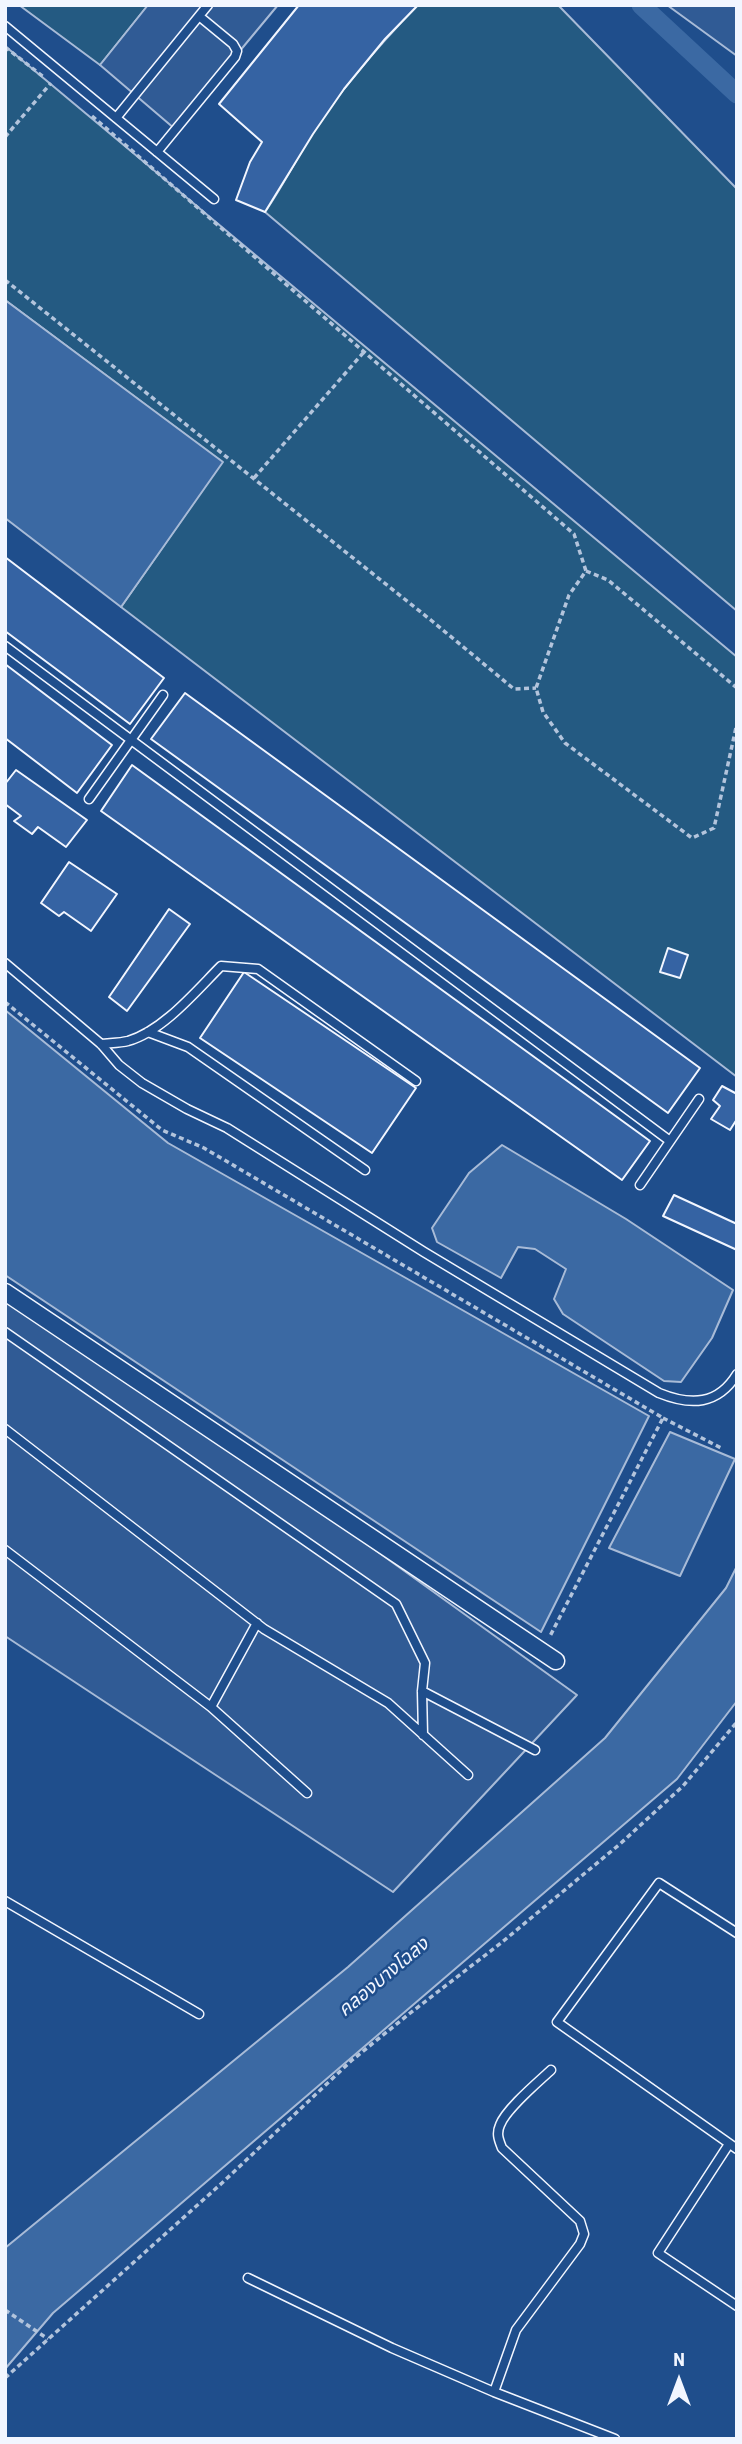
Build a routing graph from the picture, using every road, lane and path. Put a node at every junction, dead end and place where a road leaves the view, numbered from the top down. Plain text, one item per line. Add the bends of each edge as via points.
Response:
1 (208, 5) edge
2 (199, 16) junction
3 (5, 26) edge
4 (5, 47) edge
5 (51, 83) junction
6 (60, 90) dead end
7 (90, 115) dead end
8 (116, 118) junction
9 (5, 138) edge
10 (157, 152) junction
11 (214, 199) dead end
12 (5, 279) edge
13 (363, 353) junction
14 (254, 478) junction
15 (586, 571) junction
16 (5, 646) edge
17 (536, 688) junction
18 (737, 688) edge
19 (163, 695) dead end
20 (737, 723) edge
21 (130, 741) junction
22 (89, 799) dead end
23 (5, 963) edge
24 (5, 1002) edge
25 (148, 1032) junction
26 (101, 1044) junction
27 (416, 1081) dead end
28 (699, 1099) dead end
29 (670, 1140) junction
30 (365, 1170) dead end
31 (640, 1185) dead end
32 (5, 1292) edge
33 (5, 1332) edge
34 (737, 1374) edge
35 (663, 1418) junction
36 (5, 1429) edge
37 (723, 1449) dead end
38 (5, 1549) edge
39 (257, 1623) junction
40 (549, 1638) dead end
41 (556, 1661) dead end
42 (422, 1691) junction
43 (211, 1707) junction
44 (737, 1722) edge
45 (423, 1735) junction
46 (535, 1750) dead end
47 (468, 1775) dead end
48 (307, 1793) dead end
49 (5, 1901) edge
50 (737, 1933) edge
51 (199, 2014) dead end
52 (551, 2070) dead end
53 (733, 2147) edge
54 (248, 2278) dead end
55 (737, 2306) edge
56 (5, 2310) edge
57 (48, 2339) junction
58 (5, 2378) edge
59 (494, 2392) junction
60 (615, 2439) edge

1 - 2 lane
2 - 8 lane
2 - 10 lane via 237,51
3 - 8 lane
4 - 5 path
5 - 6 path
5 - 9 path
7 - 13 path
8 - 10 lane
10 - 11 lane
12 - 14 path
13 - 14 path
13 - 15 path via 574,534
14 - 17 path via 514,689
15 - 17 path via 569,594
15 - 18 path via 608,580
16 - 21 lane
17 - 20 path via 543,712 565,743 692,838 714,828
19 - 21 lane
21 - 22 lane
21 - 29 lane
23 - 26 lane
24 - 35 path via 162,1130 204,1147
25 - 26 lane via 128,1041
25 - 27 lane via 221,966 258,969
25 - 30 lane via 188,1047
26 - 34 lane via 142,1083 227,1128 659,1394 702,1401 729,1387
28 - 29 lane
29 - 31 lane
32 - 41 street
33 - 42 lane via 396,1604 425,1663
35 - 37 path
35 - 40 path
36 - 39 lane
38 - 43 lane
39 - 43 lane
39 - 45 lane via 388,1703
42 - 45 lane
42 - 46 lane
43 - 48 lane
44 - 57 path via 683,1786 620,1844 351,2061
45 - 47 lane
49 - 51 lane
50 - 53 lane via 659,1883 557,2022
52 - 59 lane via 500,2124 498,2137 502,2148 580,2221 584,2234 516,2330
53 - 55 lane via 658,2253
54 - 59 lane
56 - 57 path
57 - 58 path
59 - 60 lane

